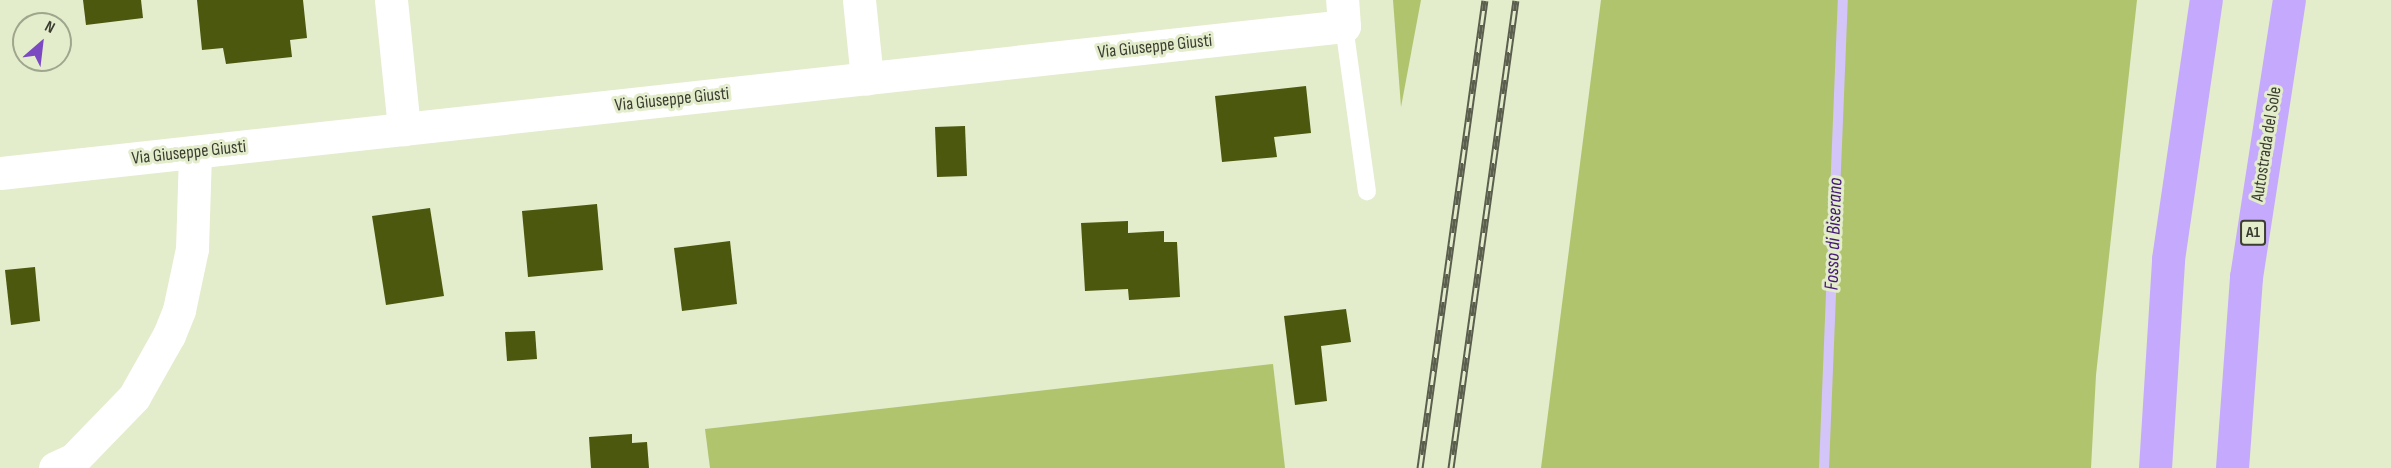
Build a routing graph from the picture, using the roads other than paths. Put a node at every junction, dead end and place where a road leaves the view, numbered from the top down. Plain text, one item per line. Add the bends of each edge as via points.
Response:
1 (391, 0) edge
2 (859, 0) edge
3 (2206, 0) edge
4 (2289, 0) edge
5 (1343, 13) edge
6 (867, 79) junction
7 (404, 129) junction
8 (195, 152) junction
9 (0, 173) edge
10 (1366, 191) dead end
11 (55, 468) edge
12 (2155, 468) edge
13 (2232, 468) edge

1 - 7 street
2 - 6 street
3 - 12 highway via 2168,259
4 - 13 highway, Autostrada del Sole / A1 via 2246,277
5 - 6 street, Via Giuseppe Giusti
5 - 10 lane
6 - 7 street, Via Giuseppe Giusti
7 - 8 street, Via Giuseppe Giusti
8 - 9 street, Via Giuseppe Giusti
8 - 11 street via 192,249 179,310 169,335 134,397 74,459

